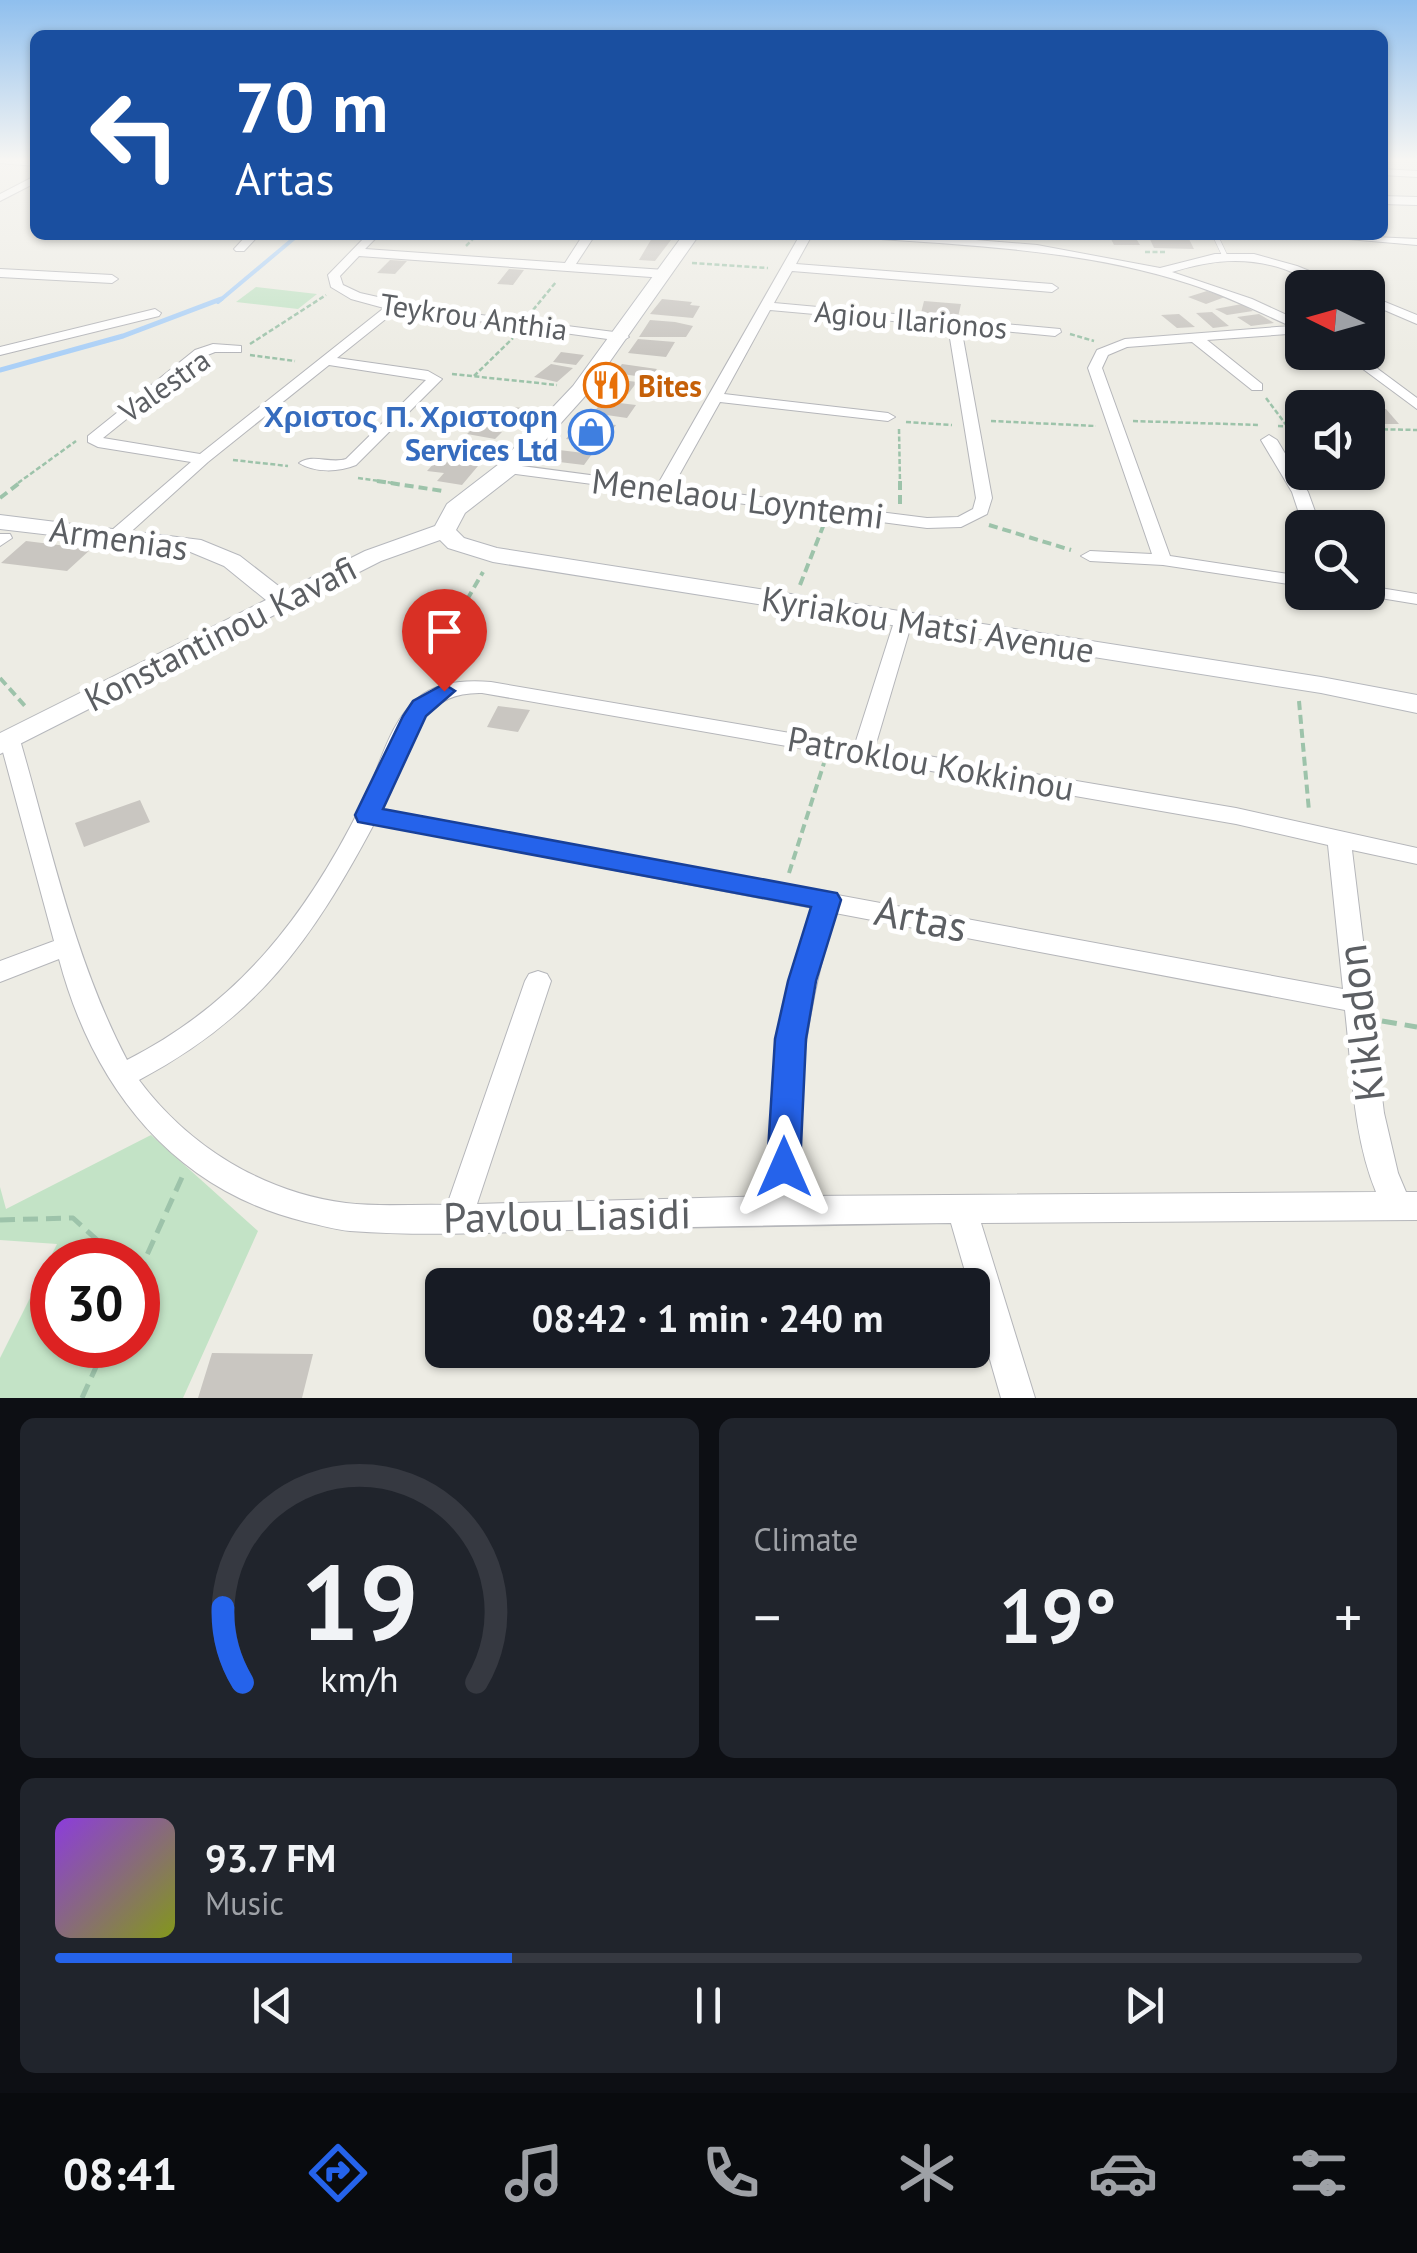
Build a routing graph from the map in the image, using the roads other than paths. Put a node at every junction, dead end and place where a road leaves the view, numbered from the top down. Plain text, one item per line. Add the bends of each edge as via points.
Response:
1 (1388, 239) edge
2 (248, 240) edge
3 (368, 240) edge
4 (586, 240) edge
5 (688, 240) edge
6 (803, 240) edge
7 (996, 240) edge
8 (1217, 240) edge
9 (1021, 241) edge
10 (1417, 242) edge
11 (240, 248) dead end
12 (355, 252) junction
13 (1224, 254) junction
14 (568, 267) junction
15 (669, 268) junction
16 (788, 268) junction
17 (1164, 270) junction
18 (1296, 270) edge
19 (0, 272) edge
20 (112, 280) dead end
21 (1052, 288) dead end
22 (1417, 300) edge
23 (394, 306) junction
24 (768, 306) junction
25 (1385, 307) edge
26 (1388, 308) junction
27 (154, 313) dead end
28 (1417, 320) edge
29 (1285, 321) edge
30 (954, 323) junction
31 (1285, 330) edge
32 (1055, 332) road end
33 (622, 337) junction
34 (1197, 339) junction
35 (236, 349) road end
36 (0, 351) edge
37 (322, 362) junction
38 (1370, 370) edge
39 (1257, 387) road end
40 (717, 397) junction
41 (1417, 405) edge
42 (888, 417) dead end
43 (1268, 430) road end
44 (206, 458) junction
45 (307, 463) road end
46 (506, 469) junction
47 (664, 488) junction
48 (1306, 510) edge
49 (444, 531) junction
50 (2, 534) edge
51 (118, 534) junction
52 (1090, 556) road end
53 (1162, 560) junction
54 (1285, 578) edge
55 (1385, 594) edge
56 (1417, 599) edge
57 (282, 600) junction
58 (903, 622) junction
59 (1417, 704) edge
60 (5, 743) edge
61 (863, 751) junction
62 (367, 815) junction
63 (1339, 836) junction
64 (1417, 856) edge
65 (827, 900) junction
66 (67, 946) junction
67 (0, 972) edge
68 (538, 981) dead end
69 (1357, 1009) junction
70 (121, 1076) junction
71 (1407, 1206) edge
72 (790, 1210) junction
73 (964, 1212) junction
74 (457, 1219) junction
75 (1018, 1398) edge

1 - 10 street
2 - 11 street
3 - 12 street, Teykrou Anthia
4 - 14 street
5 - 15 street
6 - 16 street
7 - 9 street
8 - 13 lane
9 - 17 street
12 - 14 street
12 - 23 street, Teykrou Anthia via 337,270 338,287
13 - 17 street
13 - 18 street via 1266,258
14 - 15 street
15 - 33 street
16 - 21 street
16 - 24 street
17 - 29 street
19 - 20 street
22 - 26 street
23 - 33 street, Teykrou Anthia
23 - 37 street
24 - 30 street, Agiou Ilarionos
24 - 40 street
25 - 26 street
26 - 28 street
27 - 36 street
30 - 32 street, Agiou Ilarionos
30 - 47 street, Menelaou Loyntemi via 984,505 970,519 900,519
31 - 34 street
33 - 46 street
34 - 39 street
34 - 53 street via 1109,348 1095,368
35 - 44 street, Valestra via 200,353 93,439
37 - 44 street
37 - 45 street via 435,380 351,462
38 - 41 street
40 - 42 street
40 - 47 street
43 - 48 street
44 - 51 street
46 - 47 street, Menelaou Loyntemi
46 - 49 street via 454,509
49 - 57 street, Konstantinou Kavafi
49 - 58 street, Kyriakou Matsi Avenue via 456,543 493,555
50 - 51 street, Armenias
51 - 57 street, Armenias via 214,552
52 - 53 street
53 - 54 street
55 - 56 street
57 - 60 street, Konstantinou Kavafi
58 - 59 street, Kyriakou Matsi Avenue
58 - 61 street
60 - 66 street, Pavlou Liasidi
61 - 62 street, Patroklou Kokkinou via 491,688 444,691 421,706
61 - 63 street, Patroklou Kokkinou
62 - 65 street, Artas
62 - 70 street via 310,919 274,964 193,1037
63 - 64 street, Patroklou Kokkinou
63 - 69 street, Kikladon
65 - 69 street, Artas
65 - 72 street via 802,981 785,1082
66 - 67 street
66 - 70 street, Pavlou Liasidi
68 - 74 street
69 - 71 street, Kikladon via 1376,1146
70 - 74 street, Pavlou Liasidi via 161,1127 254,1192 322,1213
71 - 73 street, Pavlou Liasidi
72 - 73 street, Pavlou Liasidi
72 - 74 street, Pavlou Liasidi
73 - 75 street

